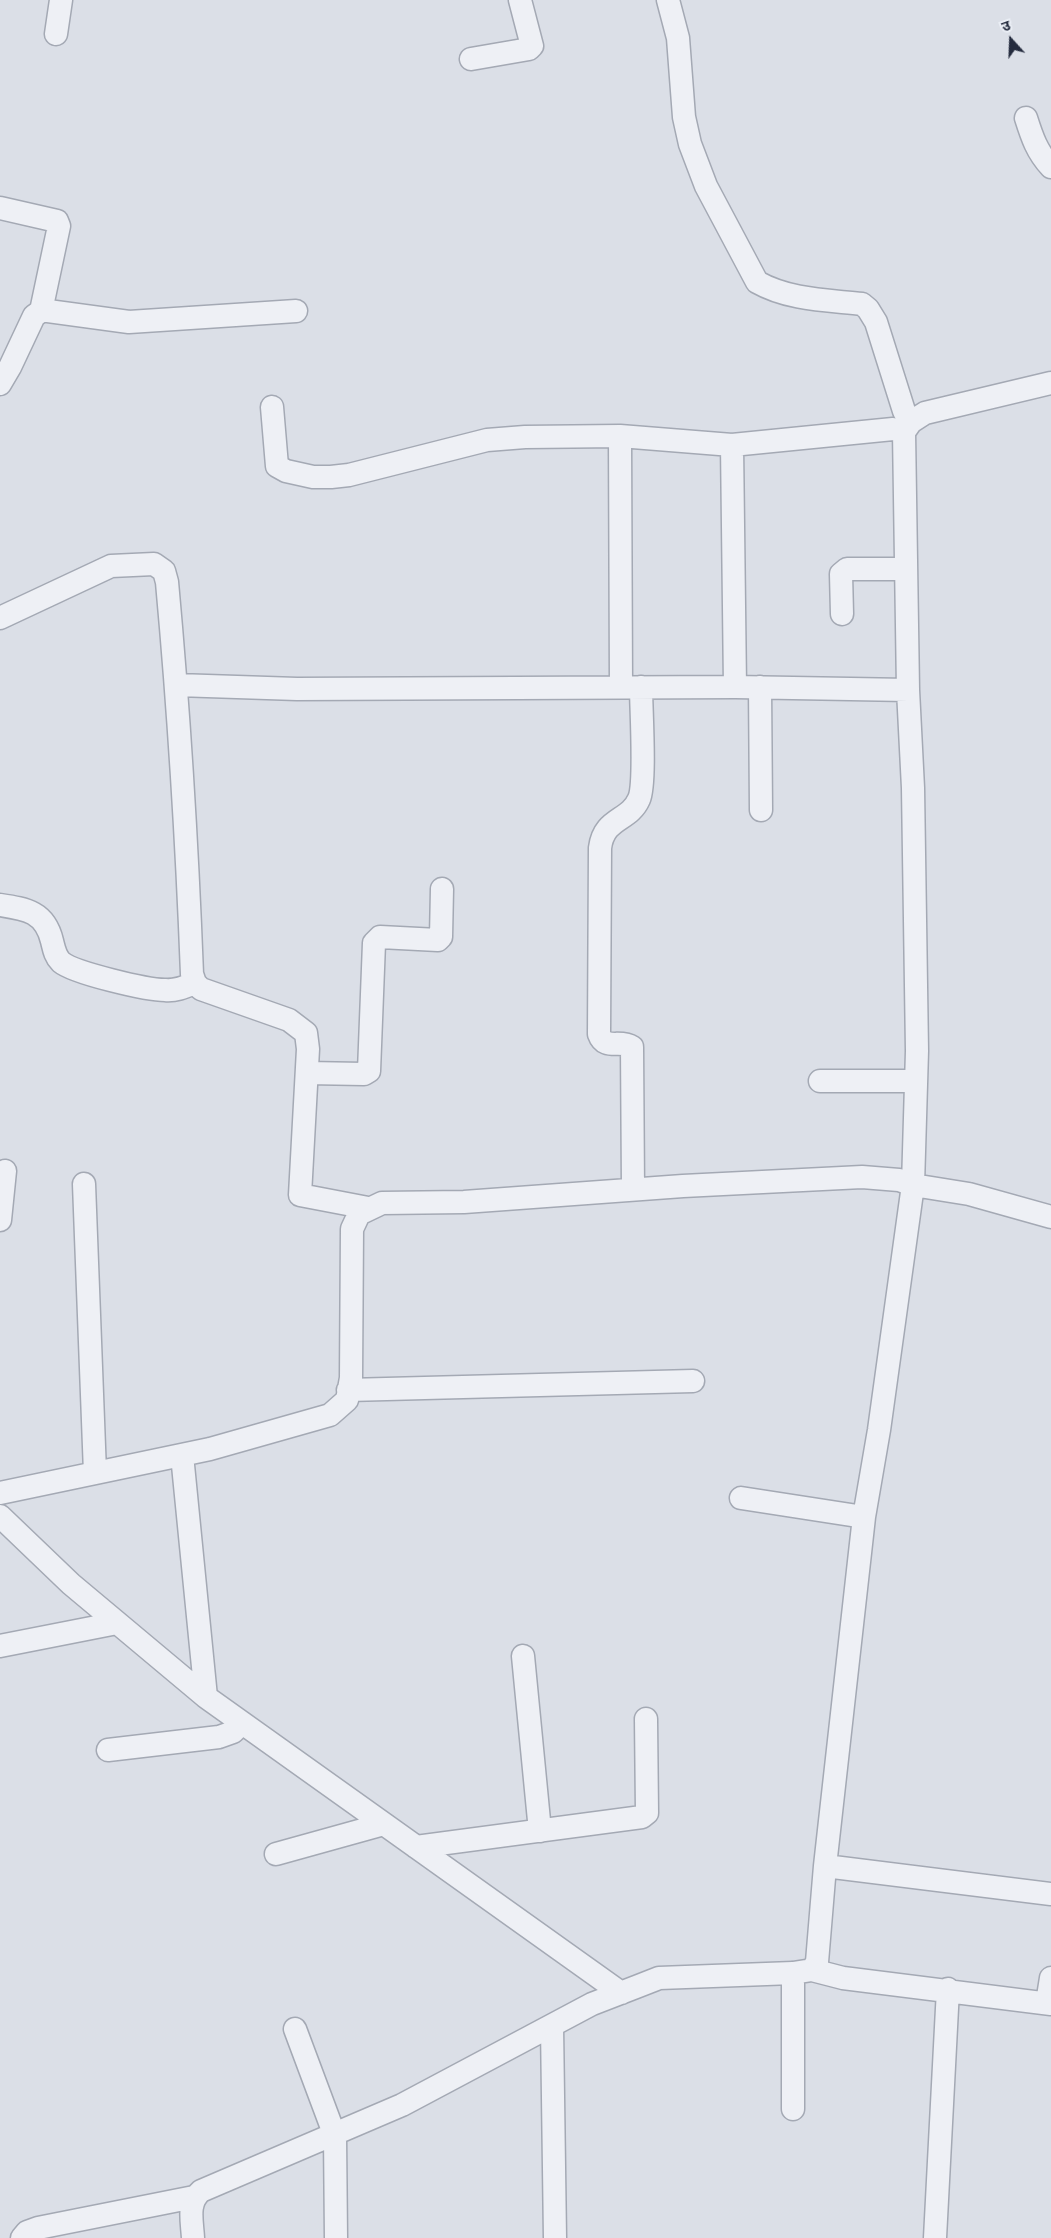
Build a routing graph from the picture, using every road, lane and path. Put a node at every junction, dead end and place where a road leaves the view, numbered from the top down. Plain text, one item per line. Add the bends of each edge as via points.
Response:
1 (61, 0) edge
2 (520, 0) edge
3 (668, 0) edge
4 (56, 34) dead end
5 (472, 59) dead end
6 (1026, 118) dead end
7 (1051, 167) edge
8 (0, 208) edge
9 (41, 311) junction
10 (296, 312) dead end
11 (1051, 383) edge
12 (0, 384) edge
13 (272, 407) dead end
14 (908, 427) junction
15 (620, 436) junction
16 (732, 445) junction
17 (906, 569) junction
18 (842, 614) dead end
19 (0, 618) edge
20 (177, 685) junction
21 (734, 686) junction
22 (631, 687) junction
23 (760, 687) junction
24 (908, 690) junction
25 (761, 810) dead end
26 (442, 889) dead end
27 (0, 905) edge
28 (194, 983) junction
29 (306, 1073) junction
30 (820, 1081) dead end
31 (916, 1081) junction
32 (5, 1171) dead end
33 (84, 1184) dead end
34 (913, 1186) junction
35 (633, 1189) junction
36 (368, 1208) junction
37 (1051, 1217) edge
38 (0, 1220) edge
39 (693, 1380) dead end
40 (348, 1390) junction
41 (182, 1455) junction
42 (95, 1473) junction
43 (0, 1493) edge
44 (741, 1498) dead end
45 (0, 1516) edge
46 (864, 1517) junction
47 (117, 1623) junction
48 (0, 1646) edge
49 (523, 1656) dead end
50 (206, 1697) junction
51 (646, 1719) dead end
52 (242, 1723) junction
53 (108, 1750) dead end
54 (384, 1824) junction
55 (540, 1831) junction
56 (416, 1847) junction
57 (276, 1854) dead end
58 (825, 1866) junction
59 (1051, 1894) edge
60 (803, 1971) junction
61 (1051, 1978) edge
62 (948, 1989) junction
63 (621, 1993) junction
64 (1049, 2004) edge
65 (552, 2026) junction
66 (295, 2029) dead end
67 (792, 2109) dead end
68 (335, 2136) junction
69 (194, 2197) junction
70 (22, 2238) edge
71 (193, 2238) edge
72 (336, 2238) edge
73 (555, 2238) edge
74 (935, 2238) edge

1 - 4 street
2 - 5 street via 532,46
3 - 14 street via 678,38 684,117 690,144 706,186 757,282 788,296 862,304 868,309 876,322
6 - 7 street via 1040,155
8 - 9 street via 57,221 59,226
9 - 10 street via 129,322
9 - 12 street via 34,316
11 - 14 street via 925,413
13 - 15 street via 277,466 313,477 349,475 486,440
14 - 16 street
14 - 17 street
15 - 16 street
15 - 22 street
16 - 21 street
17 - 18 street via 843,571
17 - 24 street
19 - 20 street via 111,566 154,564 164,571 167,582
20 - 22 street via 297,689
20 - 28 street
21 - 22 street
21 - 23 street
22 - 35 street via 642,790 635,807 607,828 602,836 599,1034 606,1044 632,1047
23 - 24 street
23 - 25 street
24 - 31 street via 913,788
26 - 29 street via 441,937 438,940 380,937 374,942 369,1071 364,1074
27 - 28 street via 34,913 42,919 50,932 55,954 74,969 144,988 179,989
28 - 29 street via 202,989 290,1020 306,1033
29 - 36 street via 300,1195
30 - 31 street
31 - 34 street
32 - 38 street
33 - 42 street
34 - 35 street via 899,1180 862,1177
34 - 37 street via 969,1194
34 - 46 street
35 - 36 street via 464,1202 382,1203
36 - 40 street via 359,1214 352,1229 351,1378
39 - 40 street
40 - 41 street via 347,1400 330,1415
41 - 42 street
41 - 50 street
42 - 43 street
44 - 46 street
45 - 47 street
46 - 58 street
47 - 48 street
47 - 50 street
49 - 55 street
50 - 52 street
51 - 55 street via 645,1815
52 - 53 street via 233,1732 219,1737
52 - 54 street
54 - 56 street
54 - 57 street
55 - 56 street
56 - 63 street
58 - 59 street
58 - 60 street via 817,1962
60 - 62 street
60 - 63 street via 659,1978
60 - 67 street
61 - 64 street
62 - 64 street
62 - 74 street
63 - 65 street via 592,2004
65 - 68 street via 402,2105
65 - 73 street
66 - 68 street
68 - 69 street via 201,2190
68 - 72 street
69 - 70 street via 38,2228
69 - 71 street via 191,2205

